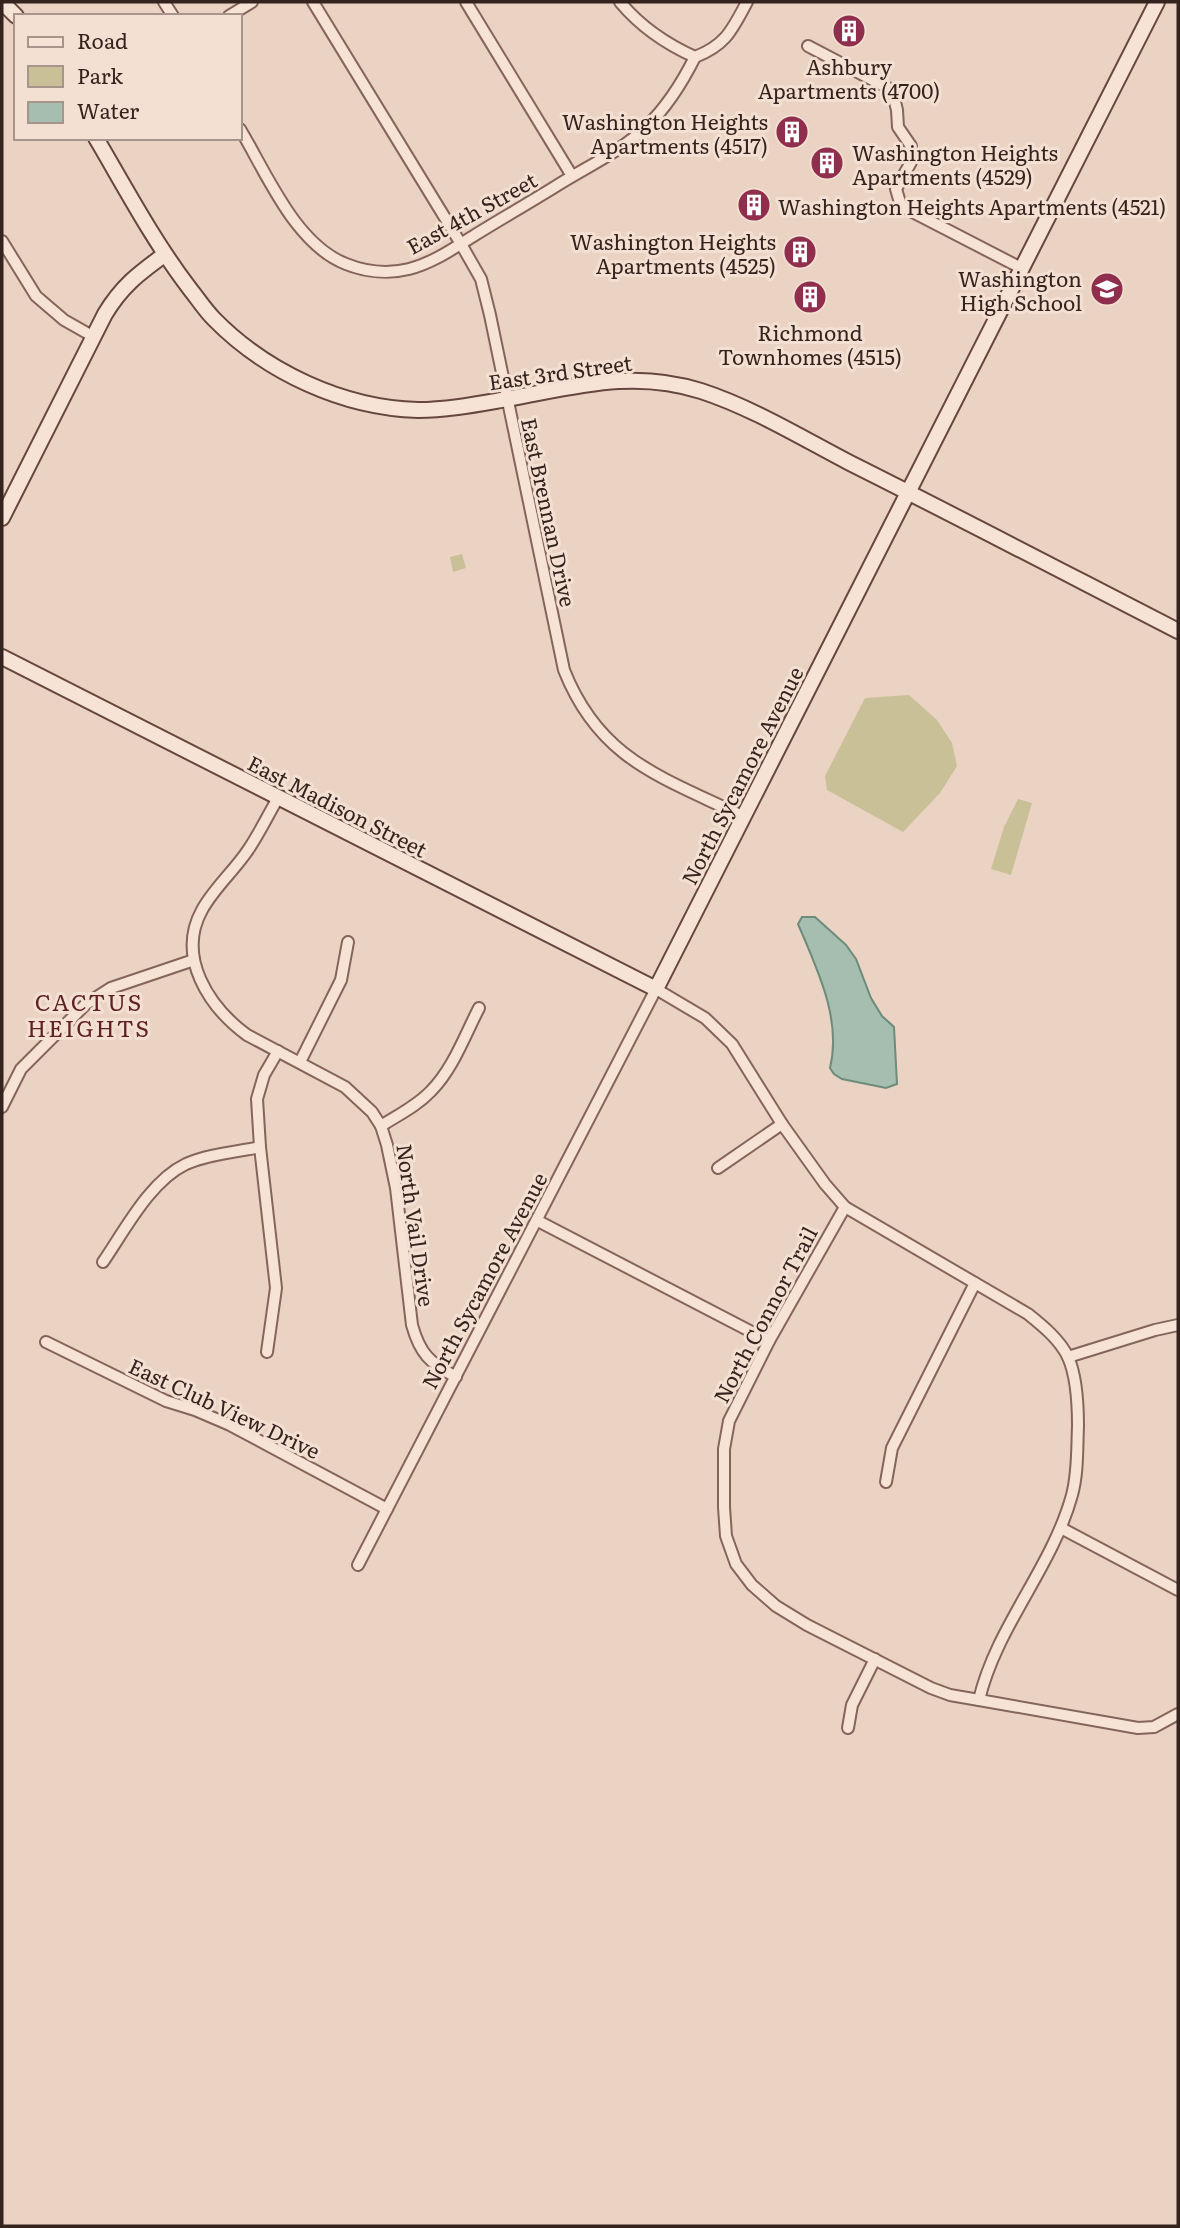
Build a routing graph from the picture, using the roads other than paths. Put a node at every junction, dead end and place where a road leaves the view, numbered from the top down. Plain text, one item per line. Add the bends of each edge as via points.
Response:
1 (253, 2) edge
2 (313, 2) edge
3 (466, 2) edge
4 (620, 2) edge
5 (747, 2) edge
6 (1157, 2) edge
7 (232, 14) edge
8 (808, 46) dead end
9 (695, 57) junction
10 (242, 132) edge
11 (97, 140) edge
12 (572, 176) junction
13 (3, 244) edge
14 (461, 244) junction
15 (164, 255) junction
16 (1023, 269) junction
17 (94, 337) junction
18 (506, 399) junction
19 (907, 491) junction
20 (2, 517) edge
21 (1178, 631) edge
22 (2, 657) edge
23 (278, 798) junction
24 (744, 817) junction
25 (348, 942) dead end
26 (194, 960) junction
27 (656, 989) junction
28 (479, 1008) dead end
29 (278, 1051) junction
30 (300, 1062) junction
31 (2, 1107) edge
32 (782, 1124) junction
33 (381, 1126) junction
34 (260, 1147) junction
35 (718, 1168) dead end
36 (845, 1207) junction
37 (537, 1221) junction
38 (103, 1262) dead end
39 (975, 1283) junction
40 (1178, 1325) edge
41 (769, 1341) junction
42 (46, 1342) dead end
43 (267, 1352) dead end
44 (1068, 1357) junction
45 (456, 1377) junction
46 (886, 1482) dead end
47 (387, 1509) junction
48 (1061, 1528) junction
49 (358, 1565) dead end
50 (1178, 1590) edge
51 (875, 1659) junction
52 (979, 1700) junction
53 (1178, 1714) edge
54 (848, 1728) dead end

1 - 7 street
2 - 14 street, East Brennan Drive
3 - 12 street
4 - 9 street via 644,27
5 - 9 street via 724,41
6 - 16 main road, North Sycamore Avenue
8 - 16 street via 892,90 898,127 911,146 911,162 897,189 901,206
9 - 12 street, East 4th Street via 678,88 646,128
10 - 14 street, East 4th Street via 299,226 335,259 364,270 390,272 427,263
11 - 15 main road, East 3rd Street
12 - 14 street, East 4th Street
13 - 17 street via 36,296
14 - 18 street, East Brennan Drive via 481,279
15 - 17 main road via 117,294
15 - 18 main road, East 3rd Street via 212,318 247,348 309,384 343,397 418,410
16 - 19 main road, North Sycamore Avenue
17 - 20 main road
18 - 19 main road, East 3rd Street via 610,381 667,383 733,404
18 - 24 street, East Brennan Drive via 564,670 574,695 608,740 638,765
19 - 21 main road, East 3rd Street
19 - 24 main road, North Sycamore Avenue
22 - 23 main road, East Madison Street
23 - 26 street, North Vail Drive via 248,850 202,909 196,923
23 - 27 main road, East Madison Street
24 - 27 main road, North Sycamore Avenue
25 - 30 street via 341,980
26 - 29 street, North Vail Drive via 203,988 223,1015 247,1035
26 - 31 street via 111,988 86,1004 21,1069
27 - 32 street via 705,1018 732,1044
27 - 37 street, North Sycamore Avenue
28 - 33 street via 434,1088
29 - 30 street, North Vail Drive
29 - 34 street via 257,1099
30 - 33 street, North Vail Drive via 345,1087
32 - 35 street
32 - 36 street
33 - 45 street, North Vail Drive via 396,1188 417,1343 426,1358
34 - 38 street via 203,1158 168,1175
34 - 43 street via 276,1288
36 - 39 street
36 - 41 street, North Connor Trail
37 - 41 street
37 - 45 street, North Sycamore Avenue
39 - 44 street via 1028,1314
39 - 46 street via 892,1448
40 - 44 street
41 - 51 street, North Connor Trail via 733,1409 725,1437 726,1536 736,1564 776,1606
42 - 47 street, East Club View Drive via 166,1401 230,1425
44 - 48 street via 1076,1391 1077,1459 1073,1493
45 - 47 street, North Sycamore Avenue
47 - 49 street, North Sycamore Avenue
48 - 50 street
48 - 52 street via 986,1674
51 - 52 street, North Connor Trail via 931,1688
51 - 54 street via 852,1705
52 - 53 street, North Connor Trail via 1138,1728 1154,1727

